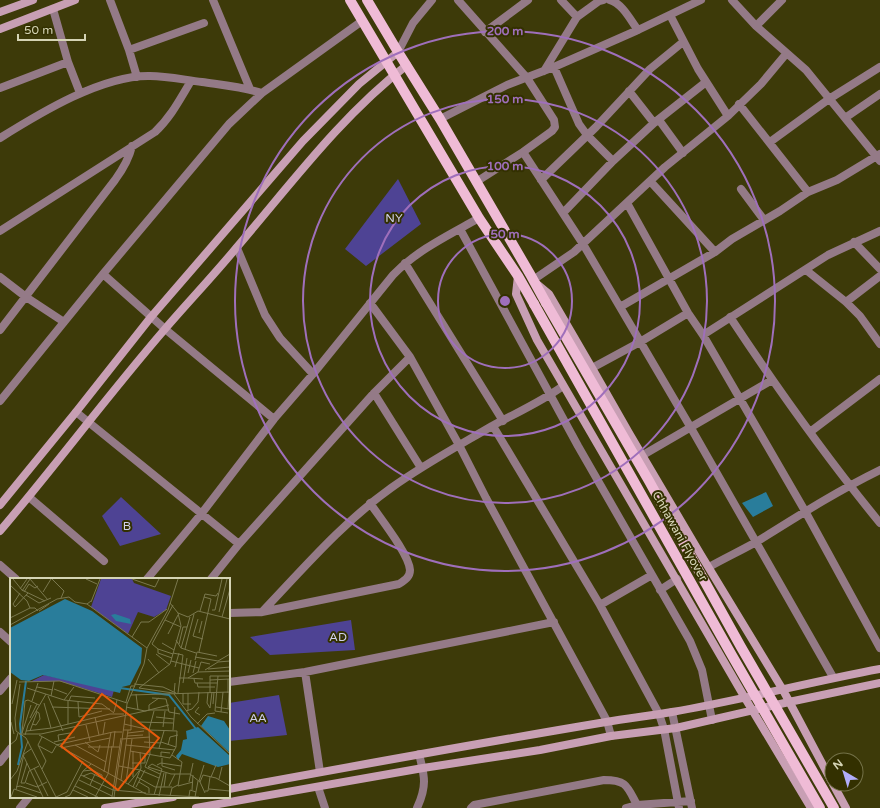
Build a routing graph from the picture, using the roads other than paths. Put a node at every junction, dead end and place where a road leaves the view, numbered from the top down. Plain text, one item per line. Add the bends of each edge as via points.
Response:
1 (33, 0) edge
2 (75, 0) edge
3 (110, 0) edge
4 (213, 0) edge
5 (350, 0) edge
6 (367, 0) edge
7 (432, 0) edge
8 (528, 0) edge
9 (561, 0) edge
10 (603, 0) edge
11 (610, 0) edge
12 (701, 0) edge
13 (732, 0) edge
14 (782, 0) edge
15 (461, 1) edge
16 (53, 9) junction
17 (0, 12) edge
18 (670, 15) junction
19 (577, 16) junction
20 (362, 21) junction
21 (204, 23) dead end
22 (756, 26) junction
23 (0, 29) edge
24 (638, 30) junction
25 (486, 32) junction
26 (683, 42) junction
27 (129, 50) junction
28 (398, 52) junction
29 (786, 54) junction
30 (68, 62) junction
31 (386, 62) junction
32 (407, 65) junction
33 (554, 67) junction
34 (880, 67) edge
35 (544, 71) junction
36 (394, 75) junction
37 (137, 77) junction
38 (527, 78) junction
39 (191, 81) junction
40 (706, 82) junction
41 (0, 88) edge
42 (250, 89) junction
43 (629, 91) junction
44 (80, 93) junction
45 (262, 93) junction
46 (880, 94) edge
47 (829, 100) junction
48 (739, 104) junction
49 (728, 116) junction
50 (845, 118) junction
51 (440, 119) junction
52 (657, 121) junction
53 (587, 135) junction
54 (0, 138) edge
55 (770, 142) junction
56 (132, 146) junction
57 (523, 152) junction
58 (683, 153) junction
59 (879, 157) edge
60 (613, 161) junction
61 (541, 180) junction
62 (650, 181) junction
63 (476, 182) junction
64 (741, 189) dead end
65 (808, 192) junction
66 (627, 203) junction
67 (563, 213) junction
68 (479, 218) junction
69 (764, 220) junction
70 (460, 229) junction
71 (0, 231) edge
72 (880, 231) edge
73 (854, 242) junction
74 (583, 244) junction
75 (237, 248) junction
76 (715, 252) junction
77 (405, 263) junction
78 (880, 268) edge
79 (806, 270) junction
80 (103, 274) junction
81 (518, 276) junction
82 (880, 276) edge
83 (0, 277) edge
84 (670, 279) junction
85 (534, 281) junction
86 (26, 297) junction
87 (846, 302) junction
88 (370, 303) junction
89 (620, 307) junction
90 (688, 313) junction
91 (151, 316) junction
92 (730, 317) junction
93 (64, 322) junction
94 (165, 329) junction
95 (0, 330) edge
96 (703, 335) junction
97 (640, 342) junction
98 (880, 344) edge
99 (410, 357) junction
100 (592, 368) junction
101 (313, 374) junction
102 (880, 379) edge
103 (772, 380) junction
104 (563, 386) junction
105 (374, 393) junction
106 (550, 395) junction
107 (740, 399) junction
108 (0, 401) edge
109 (76, 412) junction
110 (274, 419) junction
111 (89, 421) junction
112 (503, 421) junction
113 (493, 426) junction
114 (691, 428) junction
115 (810, 432) junction
116 (459, 445) junction
117 (643, 455) junction
118 (421, 468) junction
119 (880, 470) edge
120 (849, 486) junction
121 (29, 497) junction
122 (370, 503) junction
123 (0, 505) edge
124 (805, 511) junction
125 (202, 513) junction
126 (880, 523) edge
127 (0, 531) edge
128 (756, 542) junction
129 (239, 544) junction
130 (104, 561) dead end
131 (0, 565) edge
132 (709, 567) junction
133 (652, 574) junction
134 (15, 578) edge
135 (148, 578) edge
136 (212, 578) edge
137 (677, 579) junction
138 (660, 590) junction
139 (600, 605) junction
140 (262, 612) junction
141 (230, 613) edge
142 (554, 622) junction
143 (0, 632) edge
144 (10, 641) edge
145 (880, 648) edge
146 (880, 669) edge
147 (306, 672) junction
148 (833, 677) junction
149 (10, 679) edge
150 (230, 682) edge
151 (880, 683) edge
152 (783, 690) junction
153 (0, 691) edge
154 (745, 698) junction
155 (789, 702) junction
156 (709, 705) junction
157 (753, 710) junction
158 (672, 712) junction
159 (659, 714) junction
160 (712, 720) junction
161 (607, 721) junction
162 (676, 728) junction
163 (664, 729) junction
164 (611, 736) junction
165 (10, 749) edge
166 (419, 754) junction
167 (0, 762) edge
168 (423, 768) junction
169 (824, 768) edge
170 (320, 772) junction
171 (318, 787) junction
172 (230, 789) edge
173 (837, 792) edge
174 (28, 798) edge
175 (167, 798) edge
176 (678, 804) edge
177 (692, 804) edge
178 (637, 805) junction
179 (20, 808) edge
180 (105, 808) edge
181 (196, 808) edge
182 (324, 808) edge
183 (417, 808) edge
184 (471, 808) edge
185 (626, 808) edge
186 (811, 808) edge
187 (820, 808) edge
188 (834, 808) edge
189 (846, 808) edge

1 - 17 street
2 - 16 street
3 - 27 street
4 - 42 street
5 - 20 main road, Chhawani Flyover
6 - 28 main road, Chhawani Flyover
7 - 28 street via 413,23
8 - 25 street
9 - 19 street
10 - 19 street
11 - 24 street via 620,7
12 - 18 street
13 - 22 street
14 - 22 street
15 - 25 street
16 - 23 street
16 - 30 street
18 - 24 street
18 - 26 street
19 - 35 street
20 - 31 main road, Chhawani Flyover
20 - 45 street
21 - 27 street
22 - 29 street
24 - 33 street
25 - 38 street
26 - 40 street
26 - 43 street via 650,69
27 - 37 street
28 - 31 street
28 - 32 main road, Chhawani Flyover
29 - 47 street via 806,70
29 - 48 street via 761,84
30 - 41 street
30 - 44 street
31 - 36 main road, Chhawani Flyover
31 - 91 street via 359,84 303,141
32 - 36 street
32 - 51 main road, Chhawani Flyover
33 - 35 street
33 - 53 street via 579,124
34 - 47 street
35 - 38 street
36 - 68 main road, Chhawani Flyover
36 - 75 street via 297,174
37 - 39 street via 151,76
37 - 44 street
38 - 51 street via 507,85
38 - 57 street via 554,120 555,126
39 - 42 street
39 - 56 street via 164,124
40 - 49 street
40 - 52 street
42 - 45 street
43 - 52 street
43 - 53 street
44 - 54 street
45 - 80 street via 229,124
46 - 50 street
47 - 50 street
47 - 55 street
48 - 49 street
48 - 55 street
49 - 58 street
50 - 59 street
51 - 63 main road, Chhawani Flyover
52 - 58 street
52 - 60 street
53 - 60 street
53 - 61 street
55 - 65 street
56 - 71 street
56 - 86 street via 130,157 124,167
57 - 61 street
57 - 63 street
58 - 62 street
59 - 65 street via 837,180
60 - 67 street
61 - 67 street
62 - 66 street
62 - 76 street
63 - 85 main road, Chhawani Flyover
64 - 69 street
65 - 69 street
66 - 74 street
66 - 84 street
67 - 74 street
68 - 70 street
68 - 81 main road, Chhawani Flyover
69 - 76 street
70 - 77 street
70 - 106 street
72 - 73 street
73 - 78 street
73 - 79 street
74 - 85 street
74 - 89 street
75 - 94 street
75 - 101 street via 265,315 280,338
76 - 84 street
77 - 88 street
77 - 112 street
79 - 87 street
79 - 92 street
80 - 91 street
80 - 93 street
81 - 104 street via 516,294 537,340
81 - 187 main road, Chhawani Flyover, bridge
82 - 87 street
83 - 86 street
84 - 89 street
84 - 90 street
85 - 100 street via 549,294
85 - 188 main road, Chhawani Flyover, bridge
86 - 93 street
86 - 95 street
87 - 98 street via 860,316
88 - 99 street
88 - 101 street
89 - 97 street
90 - 96 street
90 - 97 street
91 - 94 street
91 - 109 street
92 - 96 street
92 - 103 street
93 - 108 street
94 - 110 street
94 - 111 street
96 - 107 street
97 - 100 street
97 - 114 street
99 - 105 street
99 - 116 street
100 - 117 street
101 - 110 street
102 - 115 street
103 - 107 street
103 - 115 street
104 - 106 street
104 - 137 street
105 - 118 street
105 - 129 street
106 - 112 street
106 - 133 street
107 - 114 street
107 - 124 street
109 - 111 street
109 - 123 street
110 - 125 street
111 - 121 street
111 - 125 street
112 - 113 street
113 - 116 street
113 - 139 street
114 - 117 street
114 - 128 street
115 - 120 street
116 - 118 street
116 - 142 street
117 - 132 street
118 - 122 street
119 - 120 street
120 - 124 street
120 - 126 street
121 - 127 street
121 - 130 street
122 - 140 street via 351,519
122 - 140 street via 406,556 410,571 408,579 400,584
124 - 128 street
124 - 145 street
125 - 129 street
125 - 135 street
128 - 132 street
128 - 148 street
129 - 136 street
131 - 134 street
132 - 152 street
133 - 138 street
133 - 139 street
137 - 138 street
137 - 154 street
138 - 156 street via 690,641 702,670
139 - 159 street
140 - 141 street
142 - 147 street
142 - 161 street
143 - 144 street
146 - 148 street
147 - 150 street
147 - 170 street
148 - 152 street
149 - 153 street
151 - 155 street
152 - 154 street
152 - 155 street
154 - 156 street
154 - 157 street
155 - 157 street
155 - 169 street
156 - 158 street
156 - 160 street
157 - 160 street
157 - 186 street
158 - 159 street
158 - 162 street
159 - 161 street
159 - 163 street
160 - 162 street
161 - 164 street
161 - 166 street
162 - 163 street
162 - 177 street
163 - 164 street
163 - 176 street
164 - 168 street
165 - 167 street
166 - 168 street
166 - 170 street
168 - 171 street
168 - 183 street via 424,792
170 - 172 street
171 - 181 street
171 - 182 street
173 - 189 street
174 - 179 street
175 - 180 street
176 - 177 street
176 - 178 street
178 - 184 street via 623,783 604,780 474,805
178 - 185 street

